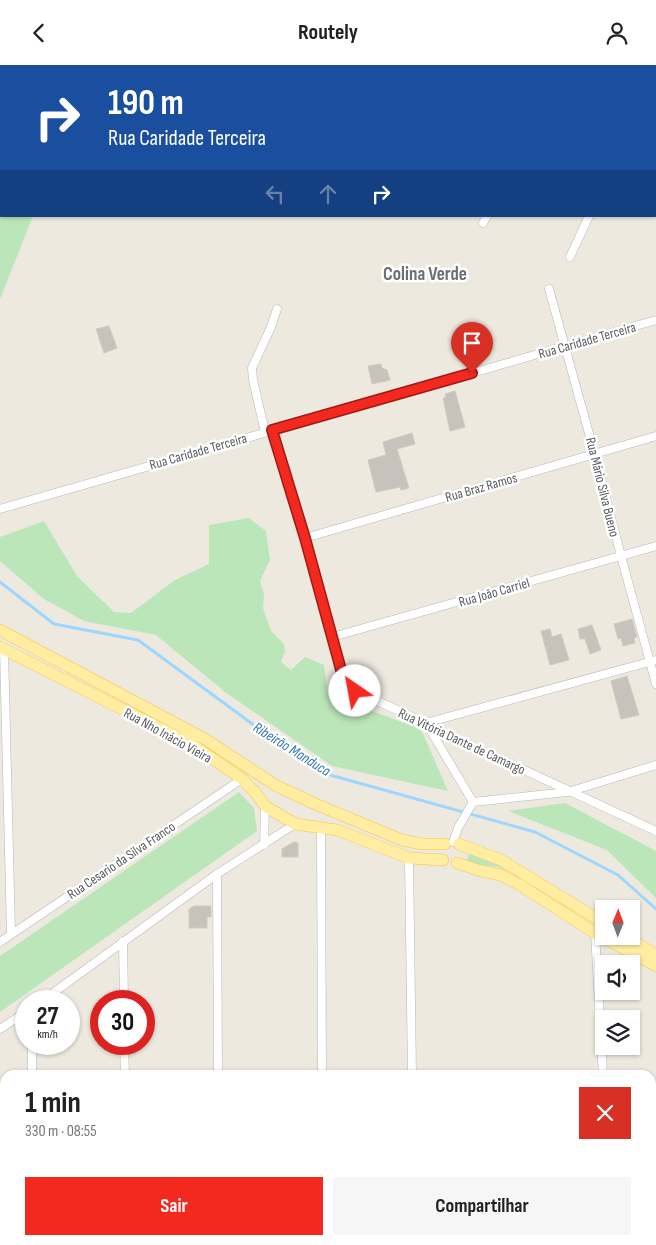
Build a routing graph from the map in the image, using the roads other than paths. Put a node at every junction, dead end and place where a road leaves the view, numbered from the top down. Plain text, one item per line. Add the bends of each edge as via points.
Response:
1 (589, 217) edge
2 (570, 257) dead end
3 (549, 289) dead end
4 (277, 309) dead end
5 (656, 320) edge
6 (565, 346) junction
7 (268, 431) junction
8 (656, 436) edge
9 (595, 455) junction
10 (0, 509) edge
11 (305, 538) junction
12 (656, 546) edge
13 (621, 556) junction
14 (0, 630) edge
15 (332, 637) junction
16 (2, 648) edge
17 (653, 661) edge
18 (656, 684) edge
19 (426, 723) junction
20 (656, 765) edge
21 (242, 779) junction
22 (275, 785) junction
23 (568, 792) junction
24 (265, 806) junction
25 (471, 806) junction
26 (295, 824) junction
27 (321, 828) junction
28 (656, 831) edge
29 (453, 843) junction
30 (264, 845) junction
31 (409, 858) junction
32 (443, 860) junction
33 (458, 863) junction
34 (218, 874) junction
35 (595, 917) edge
36 (595, 932) edge
37 (11, 934) junction
38 (123, 941) junction
39 (0, 942) edge
40 (597, 945) edge
41 (618, 945) edge
42 (640, 945) edge
43 (656, 955) edge
44 (656, 966) edge
45 (57, 990) edge
46 (124, 990) edge
47 (15, 1020) edge
48 (0, 1029) edge
49 (32, 1055) edge
50 (124, 1055) edge
51 (32, 1070) edge
52 (124, 1070) edge
53 (218, 1070) edge
54 (322, 1070) edge
55 (412, 1070) edge
56 (603, 1070) edge

1 - 2 street
3 - 6 street, Rua Mário Silva Bueno
4 - 7 street, Rua Vitória Dante de Camargo via 252,368
5 - 6 street, Rua Caridade Terceira
6 - 7 street, Rua Caridade Terceira
6 - 9 street, Rua Mário Silva Bueno
7 - 10 street, Rua Caridade Terceira
7 - 11 street, Rua Vitória Dante de Camargo
8 - 9 street, Rua Braz Ramos
9 - 11 street, Rua Braz Ramos
9 - 13 street, Rua Mário Silva Bueno
11 - 15 street, Rua Vitória Dante de Camargo
12 - 13 street, Rua João Carriel
13 - 15 street, Rua João Carriel
13 - 17 street, Rua Mário Silva Bueno
14 - 22 main road, Rua Nho Inácio Vieira via 205,739
15 - 19 street, Rua Vitória Dante de Camargo via 343,677 355,691
16 - 21 main road, Rua Nho Inácio Vieira via 193,745
16 - 37 street
17 - 18 street, Rua Mário Silva Bueno
17 - 19 street
19 - 23 street, Rua Vitória Dante de Camargo
19 - 25 street
20 - 23 street
21 - 24 main road, Rua Nho Inácio Vieira
21 - 37 street, Rua Cesario da Silva Franco
22 - 24 main road
22 - 29 main road, Rua Nho Inácio Vieira via 402,840 422,844
23 - 25 street
23 - 28 street, Rua Vitória Dante de Camargo
24 - 26 main road, Rua Nho Inácio Vieira
24 - 30 street
25 - 29 street
26 - 27 main road, Rua Nho Inácio Vieira
26 - 30 street
27 - 31 main road, Rua Nho Inácio Vieira via 337,830
27 - 54 street
29 - 32 main road via 441,850
29 - 33 main road via 462,847 463,855
29 - 35 main road via 501,860
30 - 34 street
31 - 32 main road, Rua Nho Inácio Vieira
31 - 55 street
32 - 33 main road via 449,864
33 - 36 main road via 501,875
34 - 38 street
34 - 53 street
37 - 39 street, Rua Cesario da Silva Franco
38 - 45 street
38 - 46 street
40 - 56 street
41 - 44 main road
42 - 43 main road
47 - 48 street
49 - 51 street
50 - 52 street

